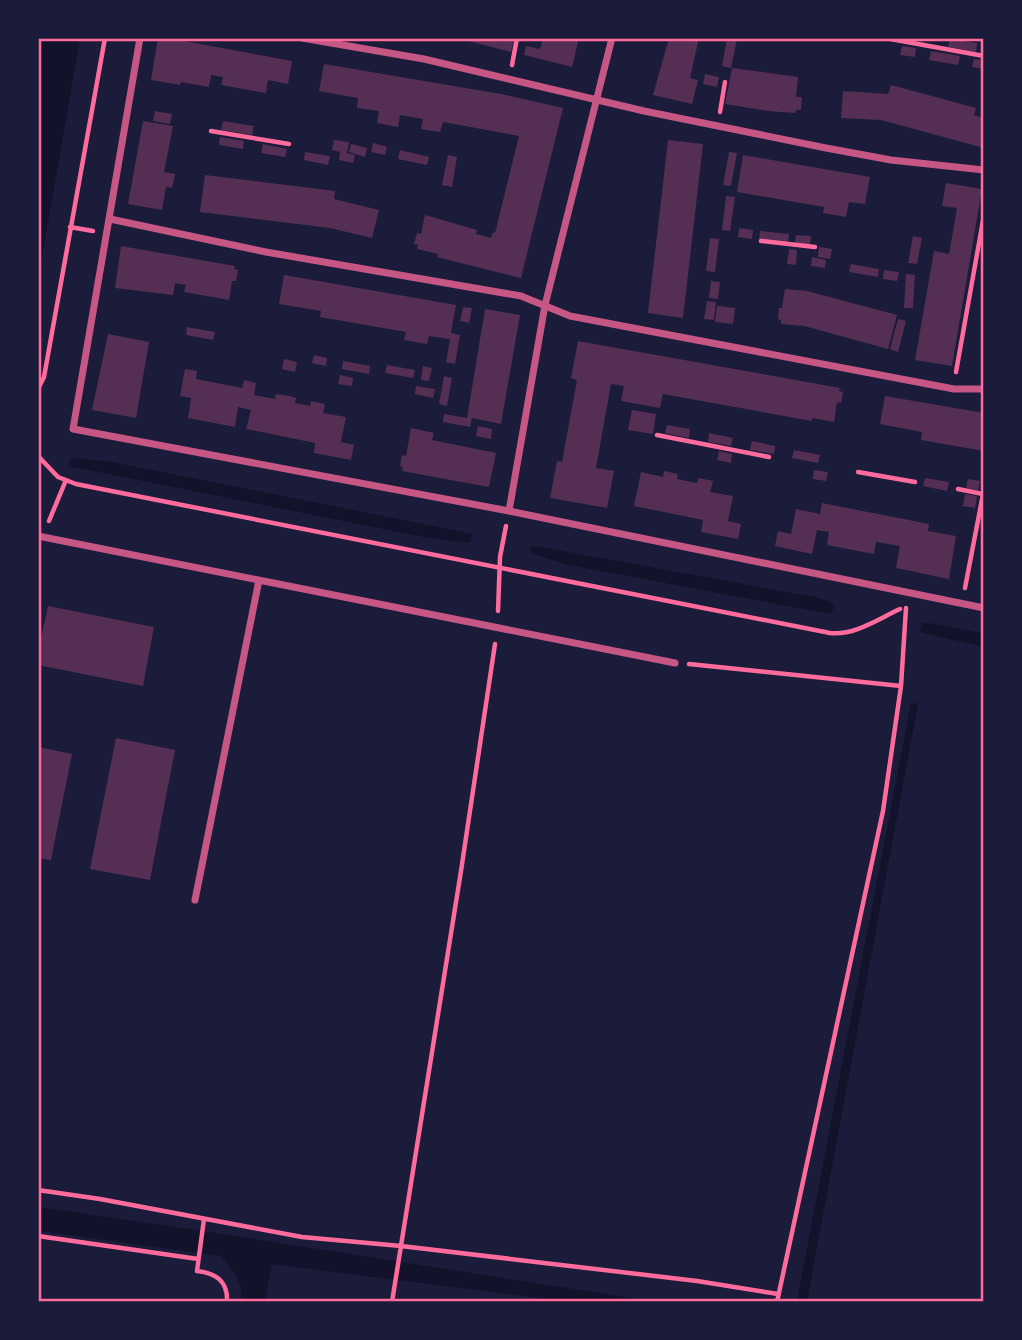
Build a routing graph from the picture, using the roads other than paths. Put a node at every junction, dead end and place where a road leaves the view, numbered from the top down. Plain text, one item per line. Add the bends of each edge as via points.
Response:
1 (140, 38) edge
2 (302, 38) edge
3 (612, 38) edge
4 (596, 99) junction
5 (984, 170) edge
6 (110, 219) junction
7 (545, 305) junction
8 (984, 389) edge
9 (509, 512) junction
10 (40, 537) edge
11 (259, 580) junction
12 (984, 608) edge
13 (676, 663) road end
14 (195, 900) dead end

1 - 6 street
2 - 4 street via 424,59
3 - 4 street
4 - 5 street via 891,160
4 - 7 street
6 - 7 street via 265,252 521,296
6 - 9 street via 73,429
7 - 8 street via 570,316 954,389
7 - 9 street
9 - 12 street
10 - 11 street
11 - 13 street
11 - 14 street

